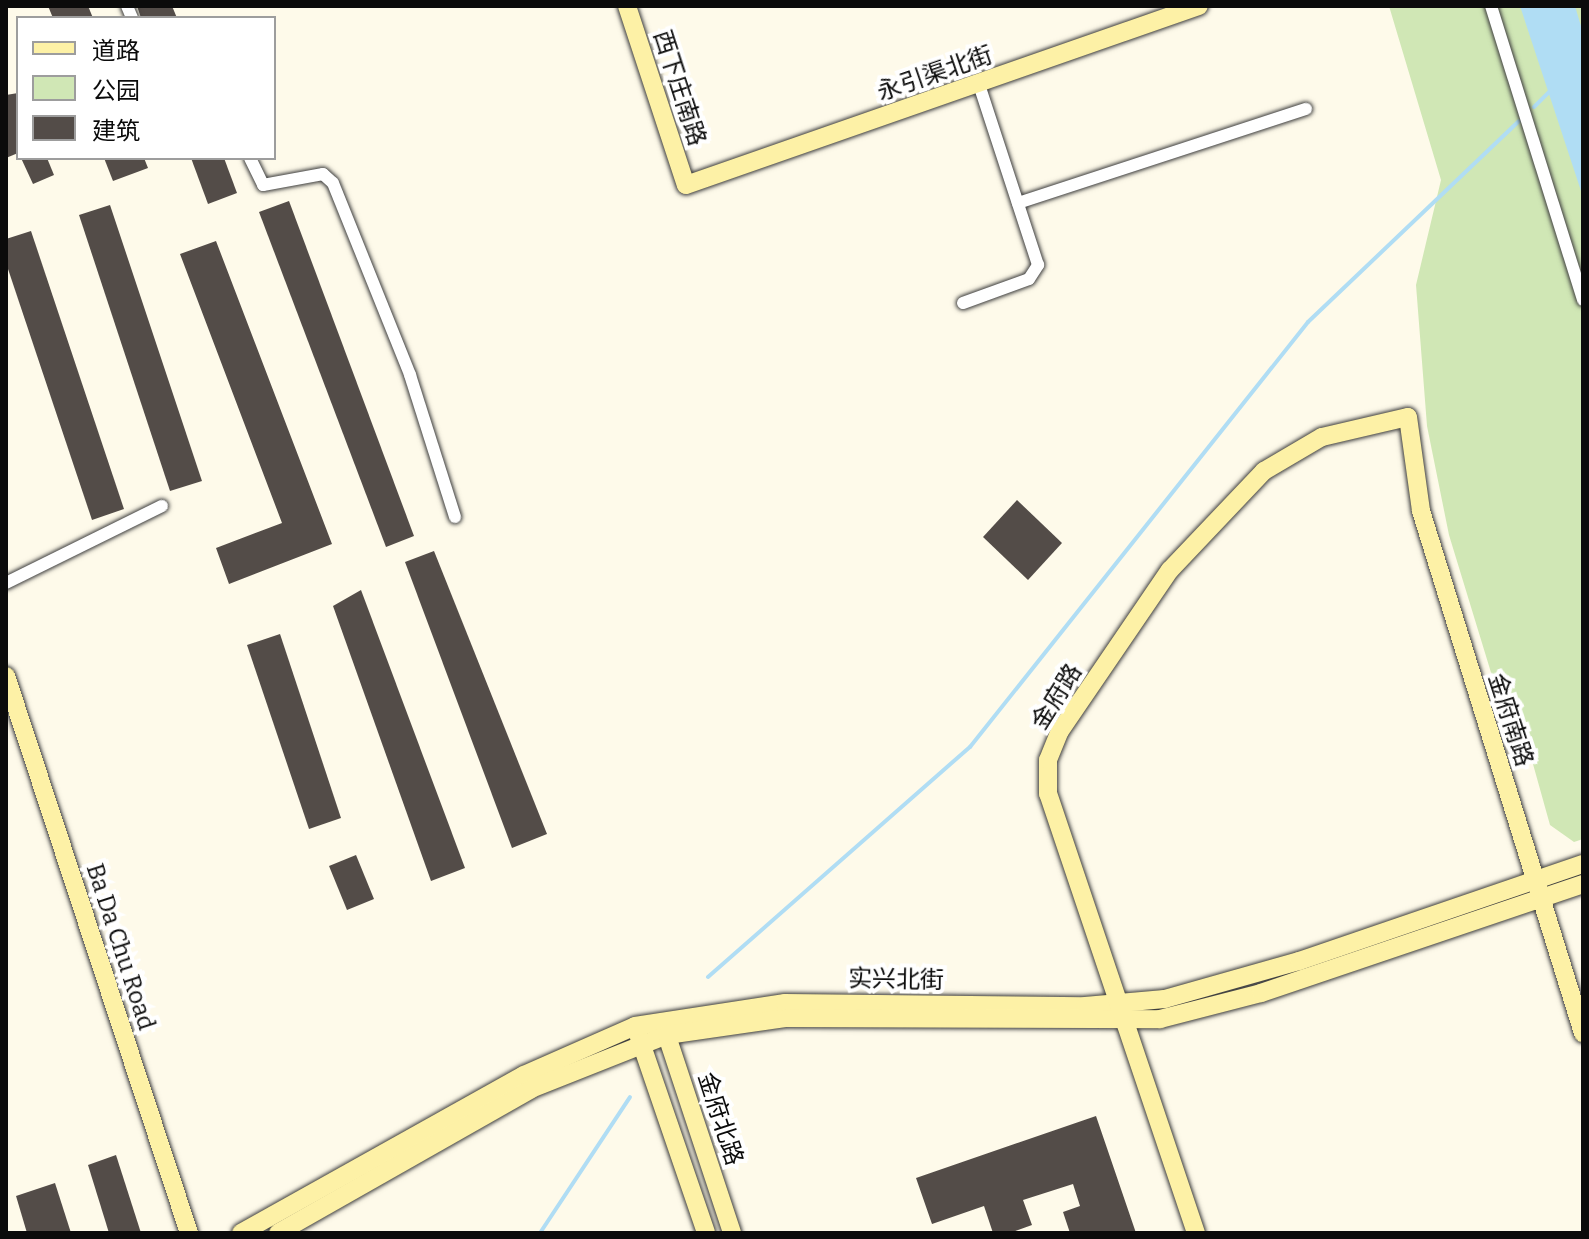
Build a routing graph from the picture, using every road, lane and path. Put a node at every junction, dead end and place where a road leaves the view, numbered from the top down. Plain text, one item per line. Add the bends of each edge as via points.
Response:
1 (627, 6) edge
2 (1199, 6) edge
3 (1491, 6) edge
4 (979, 85) junction
5 (1306, 109) dead end
6 (251, 160) edge
7 (686, 185) joint
8 (1018, 203) junction
9 (1583, 300) edge
10 (963, 303) dead end
11 (1408, 417) joint
12 (162, 506) dead end
13 (455, 517) dead end
14 (6, 583) edge
15 (6, 676) edge
16 (1583, 864) edge
17 (1535, 879) junction
18 (1583, 884) edge
19 (1540, 898) junction
20 (1125, 1012) junction
21 (664, 1028) junction
22 (1583, 1033) edge
23 (638, 1035) junction
24 (189, 1233) edge
25 (241, 1233) edge
26 (278, 1233) edge
27 (706, 1233) edge
28 (732, 1233) edge
29 (1196, 1233) edge

1 - 7 street, 西下庄南路
2 - 4 street, 永引渠北街
3 - 9 street
4 - 7 street, 永引渠北街
4 - 8 street
5 - 8 street
6 - 13 street via 263,185 323,174 333,183 410,375
8 - 10 street via 1036,253 1035,273
11 - 17 street, 金府南路 via 1421,511
11 - 20 street, 金府路 via 1322,437 1264,471 1170,570 1060,731 1048,760 1048,794
12 - 14 street
15 - 24 street, Ba Da Chu Road
16 - 17 street, 实兴北街
17 - 19 street, 金府南路
17 - 20 street, 实兴北街 via 1223,985
18 - 19 street, 实兴北街
19 - 20 street, 实兴北街 via 1203,1010
19 - 22 street, 金府南路
20 - 21 street, 实兴北街 via 787,1018
20 - 29 street, 金府路
21 - 23 street, 实兴北街
21 - 28 street, 金府北路
23 - 25 street, 实兴北街 via 524,1075
23 - 26 street, 实兴北街 via 531,1089
23 - 27 street, 金府北路

